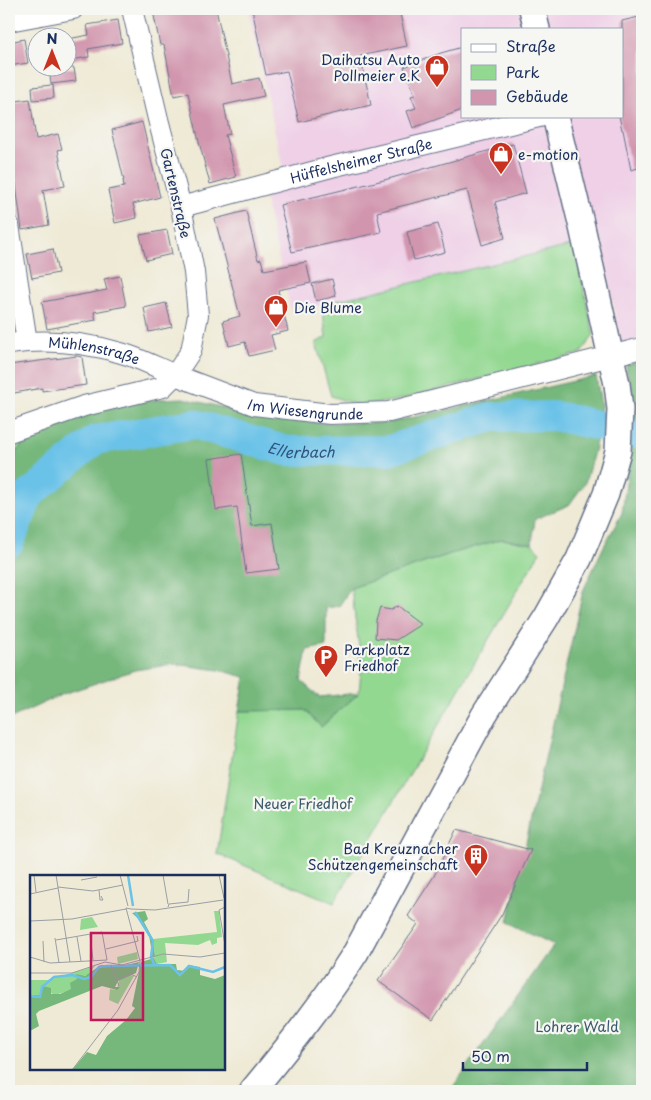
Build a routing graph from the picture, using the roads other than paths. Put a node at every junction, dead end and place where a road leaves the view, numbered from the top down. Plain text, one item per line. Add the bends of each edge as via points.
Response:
1 (73, 9) edge
2 (132, 9) edge
3 (532, 9) edge
4 (9, 21) edge
5 (536, 28) edge
6 (535, 118) edge
7 (555, 118) edge
8 (181, 207) junction
9 (9, 225) edge
10 (18, 343) edge
11 (642, 348) edge
12 (611, 356) junction
13 (175, 375) junction
14 (9, 432) edge
15 (252, 1091) edge

1 - 4 street
2 - 8 street, Gartenstraße
3 - 5 main road
6 - 8 street, Hüffelsheimer Straße
7 - 12 main road
8 - 13 street, Gartenstraße via 194,272 198,315 191,351
9 - 10 street
10 - 13 street, Mühlenstraße via 74,342 122,353
11 - 12 street, Im Wiesengrunde
12 - 13 street, Im Wiesengrunde via 388,412 330,414 254,405
12 - 15 main road via 620,409 618,451 606,494 579,558 546,618 484,715 337,983
13 - 14 street via 162,387 84,406

